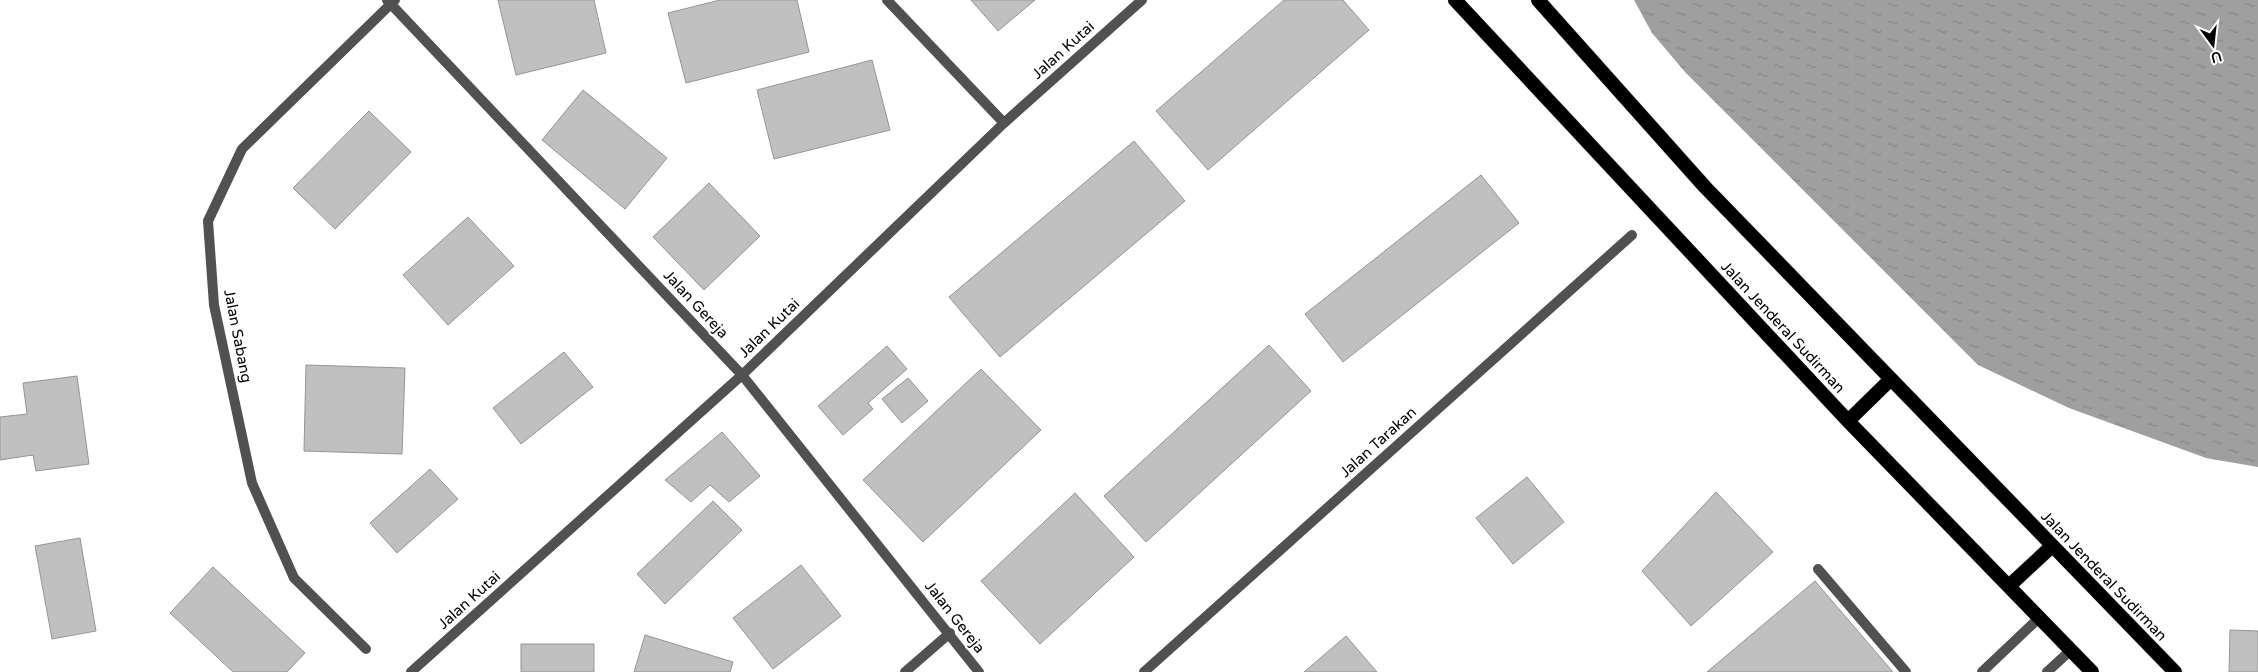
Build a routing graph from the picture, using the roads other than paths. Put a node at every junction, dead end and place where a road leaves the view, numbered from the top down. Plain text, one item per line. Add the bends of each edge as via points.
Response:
1 (887, 0) edge
2 (1142, 0) edge
3 (1455, 0) edge
4 (1538, 0) edge
5 (391, 1) edge
6 (1004, 123) junction
7 (1632, 235) dead end
8 (742, 375) junction
9 (1890, 380) junction
10 (1848, 421) junction
11 (2052, 546) junction
12 (1818, 569) dead end
13 (2009, 586) junction
14 (2039, 618) junction
15 (950, 634) junction
16 (366, 649) dead end
17 (2070, 650) junction
18 (411, 672) edge
19 (905, 672) edge
20 (979, 672) edge
21 (1144, 672) edge
22 (1906, 672) edge
23 (1982, 672) edge
24 (2047, 672) edge
25 (2092, 672) edge
26 (2175, 672) edge

1 - 6 street
2 - 6 street, Jalan Kutai
3 - 10 highway, Jalan Jenderal Sudirman
4 - 9 highway, Jalan Jenderal Sudirman via 1705,187
5 - 8 street, Jalan Gereja
5 - 16 street, Jalan Sabang via 242,149 208,222 214,304 252,483 294,578
6 - 8 street, Jalan Kutai
7 - 21 street, Jalan Tarakan
8 - 15 street, Jalan Gereja
8 - 18 street, Jalan Kutai
9 - 10 highway
9 - 11 highway, Jalan Jenderal Sudirman
10 - 13 highway, Jalan Jenderal Sudirman
11 - 13 highway
11 - 26 highway, Jalan Jenderal Sudirman
12 - 22 street
13 - 14 highway, Jalan Jenderal Sudirman
14 - 17 highway, Jalan Jenderal Sudirman
14 - 23 street
15 - 19 street
15 - 20 street, Jalan Gereja
17 - 24 street
17 - 25 highway, Jalan Jenderal Sudirman

